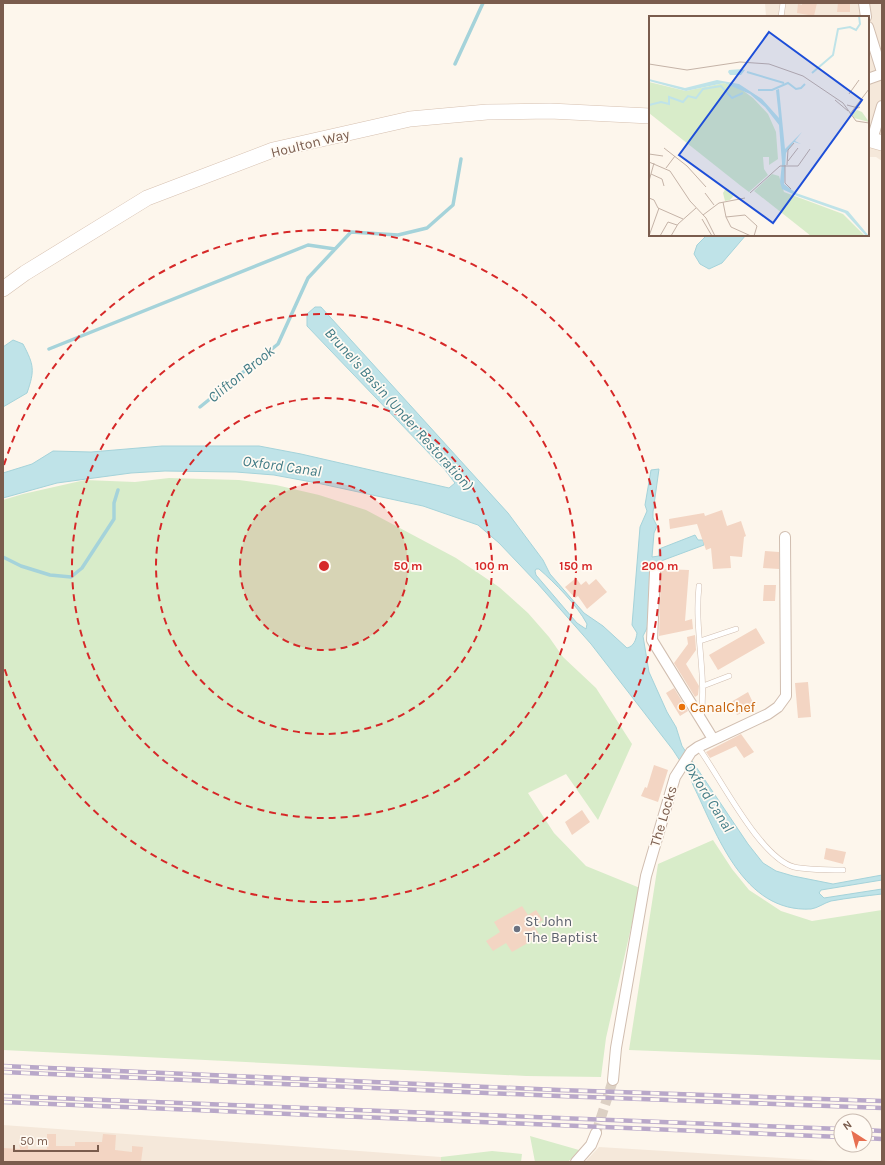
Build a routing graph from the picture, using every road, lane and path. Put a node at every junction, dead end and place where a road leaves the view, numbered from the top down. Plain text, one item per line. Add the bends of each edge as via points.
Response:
1 (784, 3) edge
2 (864, 3) edge
3 (781, 16) edge
4 (866, 16) edge
5 (869, 30) edge
6 (882, 73) edge
7 (869, 79) edge
8 (882, 106) edge
9 (649, 116) edge
10 (874, 141) edge
11 (3, 289) edge
12 (785, 537) dead end
13 (655, 572) dead end
14 (699, 586) dead end
15 (736, 629) dead end
16 (700, 641) junction
17 (729, 676) dead end
18 (703, 686) junction
19 (701, 719) junction
20 (713, 739) junction
21 (694, 750) junction
22 (843, 870) dead end
23 (612, 1080) tunnel mouth
24 (596, 1132) tunnel mouth
25 (576, 1162) edge

1 - 3 lane
2 - 4 street
5 - 6 street
6 - 7 street
8 - 10 street
9 - 11 street, Houlton Way via 550,111 464,114 410,119 273,150 147,198
12 - 20 street, The Locks via 786,696 778,707 768,714
13 - 19 street via 652,640
14 - 16 lane via 696,610
15 - 16 lane
16 - 18 lane
17 - 18 lane
18 - 19 lane
19 - 20 street
20 - 21 street, The Locks
21 - 22 lane via 762,845 777,859 794,867
21 - 23 street, The Locks via 677,774 646,876
24 - 25 street via 591,1145

